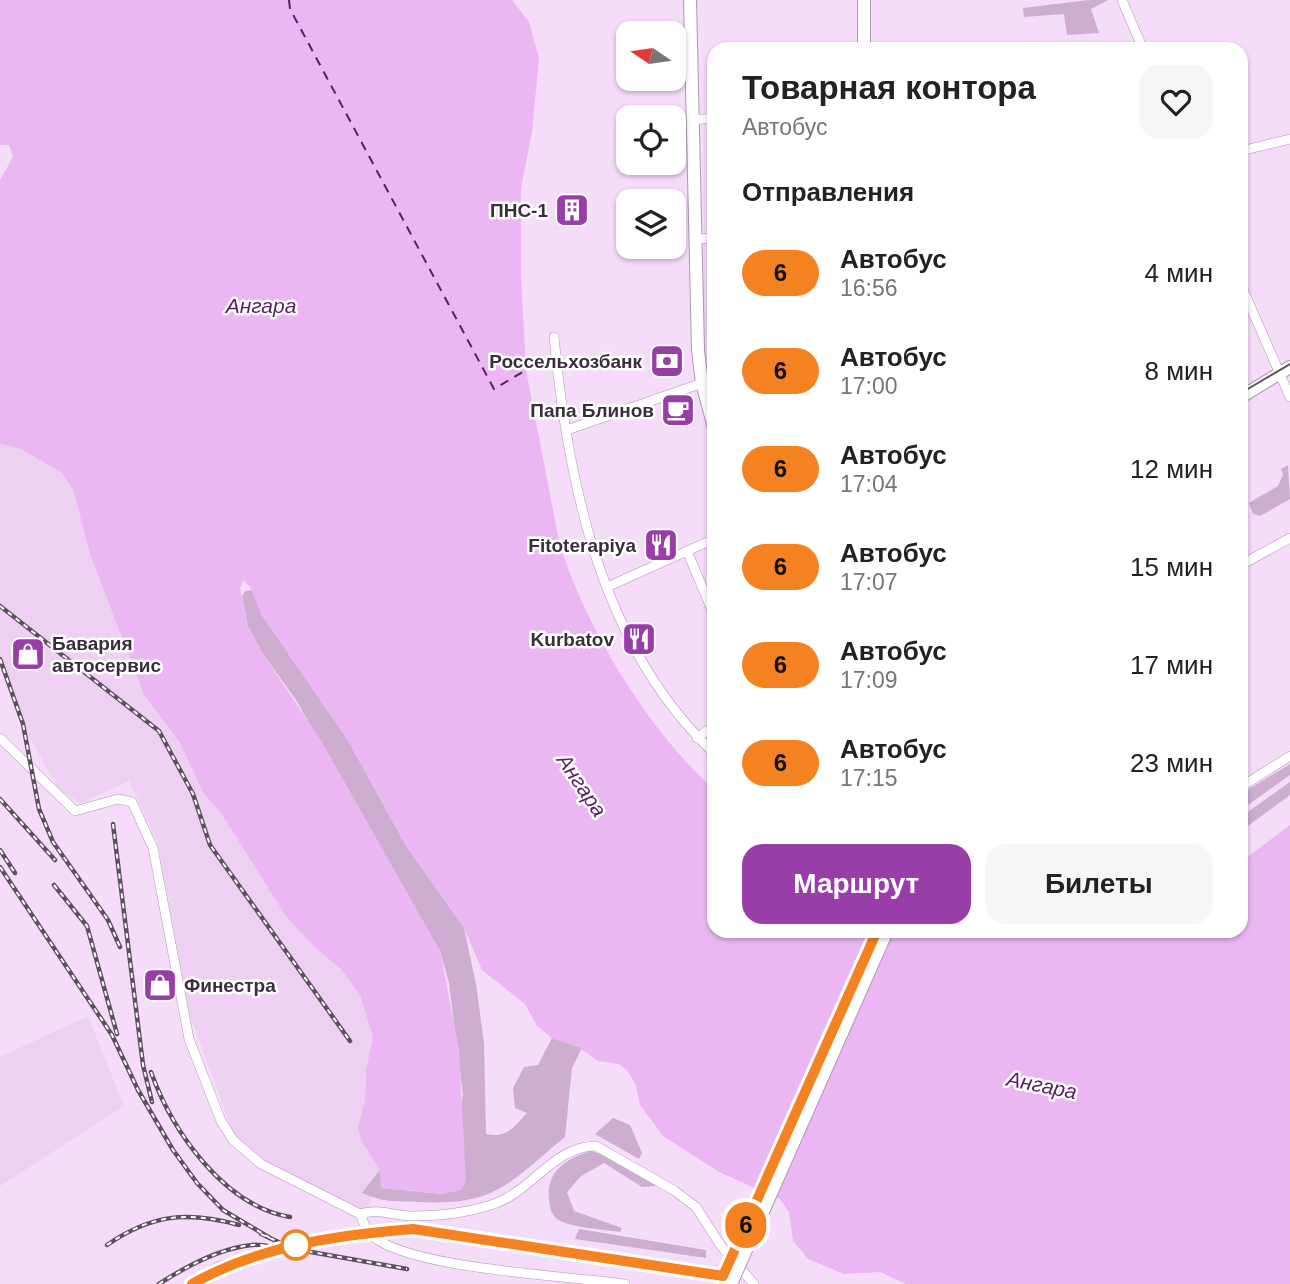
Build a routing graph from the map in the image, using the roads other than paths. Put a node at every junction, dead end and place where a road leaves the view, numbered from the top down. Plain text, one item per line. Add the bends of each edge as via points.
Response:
1 (690, 0) edge
2 (864, 0) edge
3 (1122, 0) edge
4 (864, 42) edge
5 (1140, 42) edge
6 (707, 119) edge
7 (692, 120) junction
8 (1290, 139) edge
9 (1248, 148) edge
10 (707, 238) edge
11 (696, 239) junction
12 (1248, 302) edge
13 (554, 337) dead end
14 (1290, 367) edge
15 (1278, 374) junction
16 (707, 378) edge
17 (707, 381) edge
18 (1248, 393) edge
19 (1290, 397) edge
20 (567, 430) junction
21 (1290, 538) edge
22 (707, 542) edge
23 (687, 551) junction
24 (1248, 561) edge
25 (607, 587) junction
26 (707, 598) edge
27 (707, 731) edge
28 (0, 738) edge
29 (697, 738) junction
30 (707, 747) edge
31 (1290, 756) edge
32 (1248, 783) edge
33 (874, 938) edge
34 (884, 938) edge
35 (360, 1214) junction
36 (369, 1232) junction
37 (724, 1281) edge
38 (192, 1284) edge
39 (625, 1284) edge
40 (754, 1284) edge

1 - 7 main road
2 - 4 main road
3 - 5 street
6 - 7 street
7 - 11 main road
8 - 9 street
10 - 11 street
11 - 16 main road via 698,350
12 - 15 street
13 - 20 street
14 - 15 main road
15 - 18 main road
15 - 19 street
17 - 20 street
20 - 25 street via 584,516
21 - 24 street
22 - 23 street
23 - 25 street
23 - 26 street
25 - 29 street via 639,657 667,703
27 - 29 street
28 - 35 street via 75,811 118,799 132,802 153,848 189,1040 221,1121 233,1140 261,1164
29 - 30 street
31 - 32 street
33 - 37 main road, bridge
34 - 37 main road, bridge
35 - 36 street
35 - 40 street via 373,1210 412,1216 479,1209 516,1192 568,1151 596,1146 696,1207
36 - 37 main road via 413,1229
36 - 38 main road via 247,1258
36 - 39 street via 409,1255

